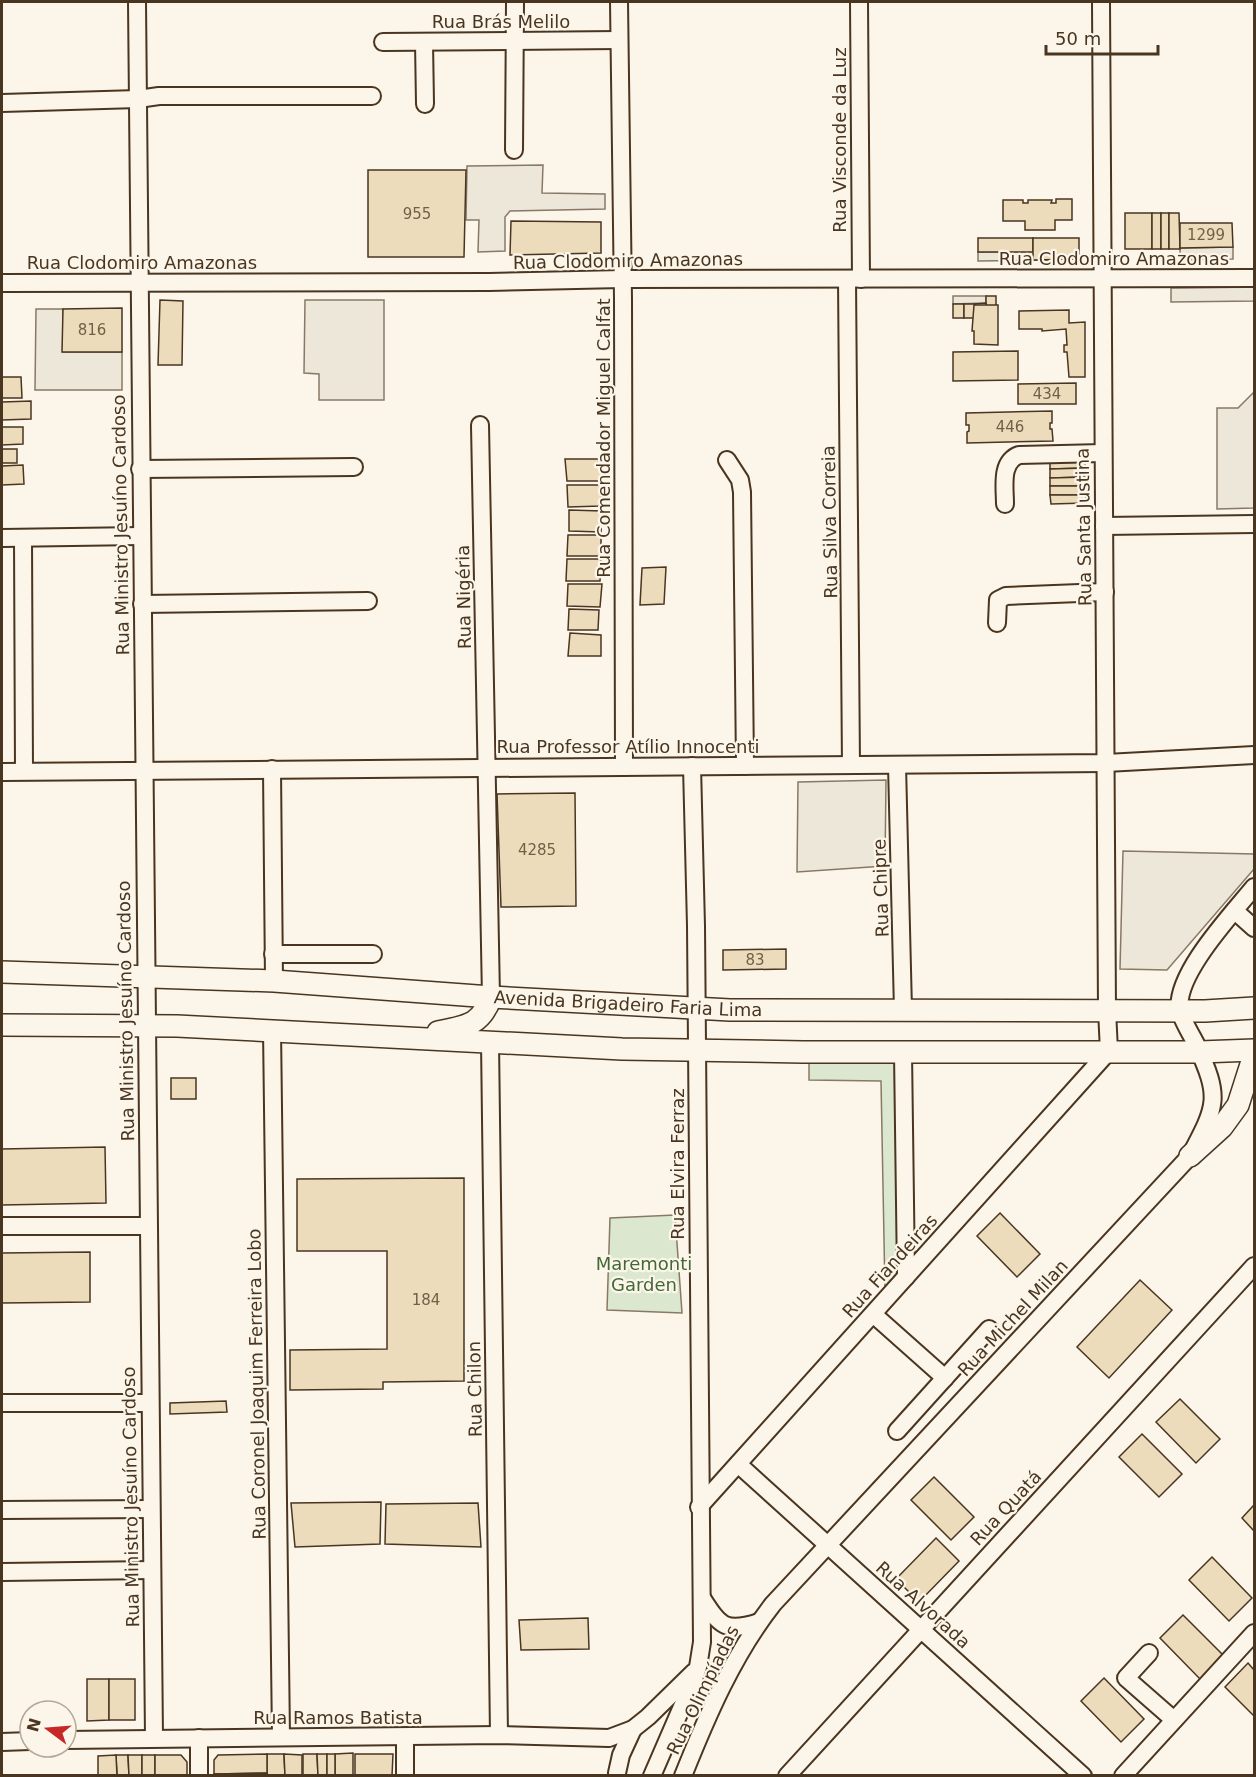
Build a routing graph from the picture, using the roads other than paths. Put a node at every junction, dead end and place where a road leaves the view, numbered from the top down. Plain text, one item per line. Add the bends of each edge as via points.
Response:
1 (137, 2) edge
2 (514, 2) edge
3 (619, 2) edge
4 (860, 2) edge
5 (1101, 2) edge
6 (619, 40) junction
7 (515, 41) junction
8 (383, 42) dead end
9 (424, 42) junction
10 (372, 96) dead end
11 (138, 99) junction
12 (2, 104) edge
13 (425, 104) dead end
14 (514, 150) dead end
15 (1254, 278) edge
16 (622, 279) junction
17 (854, 279) junction
18 (1102, 279) junction
19 (138, 283) junction
20 (2, 284) edge
21 (480, 425) dead end
22 (1103, 453) junction
23 (727, 460) dead end
24 (354, 468) dead end
25 (140, 469) junction
26 (1005, 504) dead end
27 (1254, 524) edge
28 (1104, 526) junction
29 (141, 536) junction
30 (2, 538) edge
31 (23, 538) junction
32 (1105, 592) junction
33 (368, 601) dead end
34 (142, 604) junction
35 (997, 623) dead end
36 (1254, 754) edge
37 (1106, 763) junction
38 (851, 765) junction
39 (897, 765) junction
40 (692, 766) junction
41 (746, 766) junction
42 (624, 767) junction
43 (488, 768) junction
44 (272, 769) junction
45 (143, 770) junction
46 (24, 771) junction
47 (2, 772) edge
48 (1254, 887) edge
49 (1235, 911) junction
50 (1254, 928) edge
51 (273, 954) junction
52 (374, 954) dead end
53 (2, 972) edge
54 (145, 976) junction
55 (274, 981) junction
56 (491, 997) junction
57 (697, 1008) junction
58 (1254, 1008) edge
59 (903, 1010) junction
60 (1107, 1010) junction
61 (1180, 1011) junction
62 (146, 1024) junction
63 (2, 1025) edge
64 (272, 1029) junction
65 (420, 1038) junction
66 (490, 1042) junction
67 (697, 1050) junction
68 (1254, 1050) edge
69 (1110, 1051) junction
70 (903, 1052) junction
71 (1200, 1052) junction
72 (1254, 1056) edge
73 (1190, 1156) junction
74 (2, 1226) edge
75 (148, 1226) junction
76 (1254, 1266) edge
77 (906, 1277) junction
78 (873, 1314) junction
79 (989, 1329) dead end
80 (945, 1378) junction
81 (2, 1402) edge
82 (150, 1403) junction
83 (897, 1431) dead end
84 (738, 1464) junction
85 (699, 1507) junction
86 (151, 1509) junction
87 (2, 1510) edge
88 (828, 1545) junction
89 (152, 1570) junction
90 (2, 1572) edge
91 (701, 1597) junction
92 (759, 1622) junction
93 (921, 1629) junction
94 (1254, 1633) edge
95 (1149, 1653) dead end
96 (698, 1667) junction
97 (1174, 1720) junction
98 (633, 1729) junction
99 (499, 1735) junction
100 (281, 1737) junction
101 (405, 1737) junction
102 (154, 1738) junction
103 (199, 1738) junction
104 (609, 1738) junction
105 (78, 1740) edge
106 (18, 1741) edge
107 (2, 1742) edge
108 (618, 1774) edge
109 (199, 1776) edge
110 (405, 1776) edge
111 (652, 1776) edge
112 (683, 1776) edge
113 (787, 1776) edge
114 (1083, 1776) edge
115 (1123, 1776) edge

1 - 11 street, Rua Ministro Jesuíno Cardoso
2 - 7 street
3 - 6 street, Rua Comendador Miguel Calfat
4 - 17 street, Rua Visconde da Luz
5 - 18 street, Rua Santa Justina
6 - 7 street, Rua Brás Melilo
6 - 16 street, Rua Comendador Miguel Calfat
7 - 9 street, Rua Brás Melilo
7 - 14 street
8 - 9 street, Rua Brás Melilo
9 - 13 street
10 - 11 street
11 - 12 street
11 - 19 street, Rua Ministro Jesuíno Cardoso
15 - 18 street, Rua Clodomiro Amazonas
16 - 17 street, Rua Clodomiro Amazonas
16 - 19 street, Rua Clodomiro Amazonas
16 - 42 street, Rua Comendador Miguel Calfat
17 - 18 street, Rua Clodomiro Amazonas
17 - 38 street, Rua Silva Correia
18 - 22 street, Rua Santa Justina
19 - 20 street, Rua Clodomiro Amazonas
19 - 25 street, Rua Ministro Jesuíno Cardoso
21 - 43 street, Rua Nigéria
22 - 26 street via 1011,458 1006,466
22 - 28 street, Rua Santa Justina
23 - 41 street via 740,480 742,492
24 - 25 street
25 - 29 street, Rua Ministro Jesuíno Cardoso
27 - 28 street
28 - 32 street, Rua Santa Justina
29 - 31 street
29 - 34 street, Rua Ministro Jesuíno Cardoso
30 - 31 street
31 - 46 street
32 - 35 street via 1006,596 998,600
32 - 37 street, Rua Santa Justina
33 - 34 street
34 - 45 street, Rua Ministro Jesuíno Cardoso
36 - 37 street, Rua Professor Atílio Innocenti
37 - 39 street, Rua Professor Atílio Innocenti
37 - 60 street, Rua Santa Justina
38 - 39 street, Rua Professor Atílio Innocenti
38 - 41 street, Rua Professor Atílio Innocenti
39 - 59 street, Rua Chipre
40 - 41 street, Rua Professor Atílio Innocenti
40 - 42 street, Rua Professor Atílio Innocenti
40 - 57 street, Rua Elvira Ferraz
42 - 43 street, Rua Professor Atílio Innocenti
43 - 44 street, Rua Professor Atílio Innocenti
43 - 56 street
44 - 45 street, Rua Professor Atílio Innocenti
44 - 51 street
45 - 46 street, Rua Professor Atílio Innocenti
45 - 54 street, Rua Ministro Jesuíno Cardoso
46 - 47 street, Rua Professor Atílio Innocenti
48 - 49 street
49 - 50 street
49 - 61 street via 1193,965
51 - 52 street
51 - 55 street
53 - 54 main road, Avenida Brigadeiro Faria Lima
54 - 55 main road, Avenida Brigadeiro Faria Lima
54 - 62 street, Rua Ministro Jesuíno Cardoso
55 - 56 main road, Avenida Brigadeiro Faria Lima
56 - 57 main road, Avenida Brigadeiro Faria Lima
56 - 65 main road via 484,1013 472,1024
57 - 59 main road, Avenida Brigadeiro Faria Lima
57 - 67 street, Rua Elvira Ferraz
58 - 61 main road, Avenida Brigadeiro Faria Lima
59 - 60 main road, Avenida Brigadeiro Faria Lima
60 - 61 main road, Avenida Brigadeiro Faria Lima
60 - 69 street, Rua Santa Justina
61 - 71 street, Rua Michel Milan
62 - 63 main road
62 - 64 main road
62 - 75 street, Rua Ministro Jesuíno Cardoso
64 - 65 main road
64 - 100 street, Rua Coronel Joaquim Ferreira Lobo
65 - 66 main road
66 - 67 main road
66 - 99 street, Rua Chilon
67 - 70 main road
67 - 85 street, Rua Elvira Ferraz
68 - 71 main road
69 - 70 main road
69 - 71 main road
69 - 77 street, Rua Fiandeiras
70 - 77 street
71 - 73 street, Rua Michel Milan via 1211,1078 1213,1098 1210,1119
72 - 73 main road via 1238,1105 1222,1127
73 - 88 street, Rua Michel Milan
74 - 75 street
75 - 82 street, Rua Ministro Jesuíno Cardoso
76 - 93 street, Rua Quatá
77 - 78 street, Rua Fiandeiras
78 - 80 street
78 - 84 street, Rua Fiandeiras
79 - 80 street
80 - 83 street
81 - 82 street
82 - 86 street, Rua Ministro Jesuíno Cardoso
84 - 85 street, Rua Fiandeiras
84 - 88 street, Rua Alvorada
85 - 91 street, Rua Elvira Ferraz
86 - 87 street
86 - 89 street, Rua Ministro Jesuíno Cardoso
88 - 92 street, Rua Michel Milan
88 - 93 street, Rua Alvorada
89 - 90 street
89 - 102 street, Rua Ministro Jesuíno Cardoso
91 - 92 street via 719,1623 727,1627 741,1628
91 - 96 street, Rua Olimpíadas
92 - 112 street, Rua Olimpíadas via 726,1679
93 - 113 street, Rua Quatá
93 - 114 street, Rua Alvorada
94 - 97 street
95 - 97 street via 1126,1678
96 - 98 street, Rua Ramos Batista
96 - 111 street, Rua Olimpíadas
97 - 115 street
98 - 104 street, Rua Ramos Batista
98 - 108 street, Rua Ramos Batista via 621,1755
99 - 101 street, Rua Ramos Batista
99 - 104 street, Rua Ramos Batista
100 - 101 street, Rua Ramos Batista
100 - 103 street, Rua Ramos Batista
101 - 110 street
102 - 103 street, Rua Ramos Batista
102 - 105 street, Rua Ramos Batista
103 - 109 street
104 - 108 street, Rua Ramos Batista
106 - 107 street

